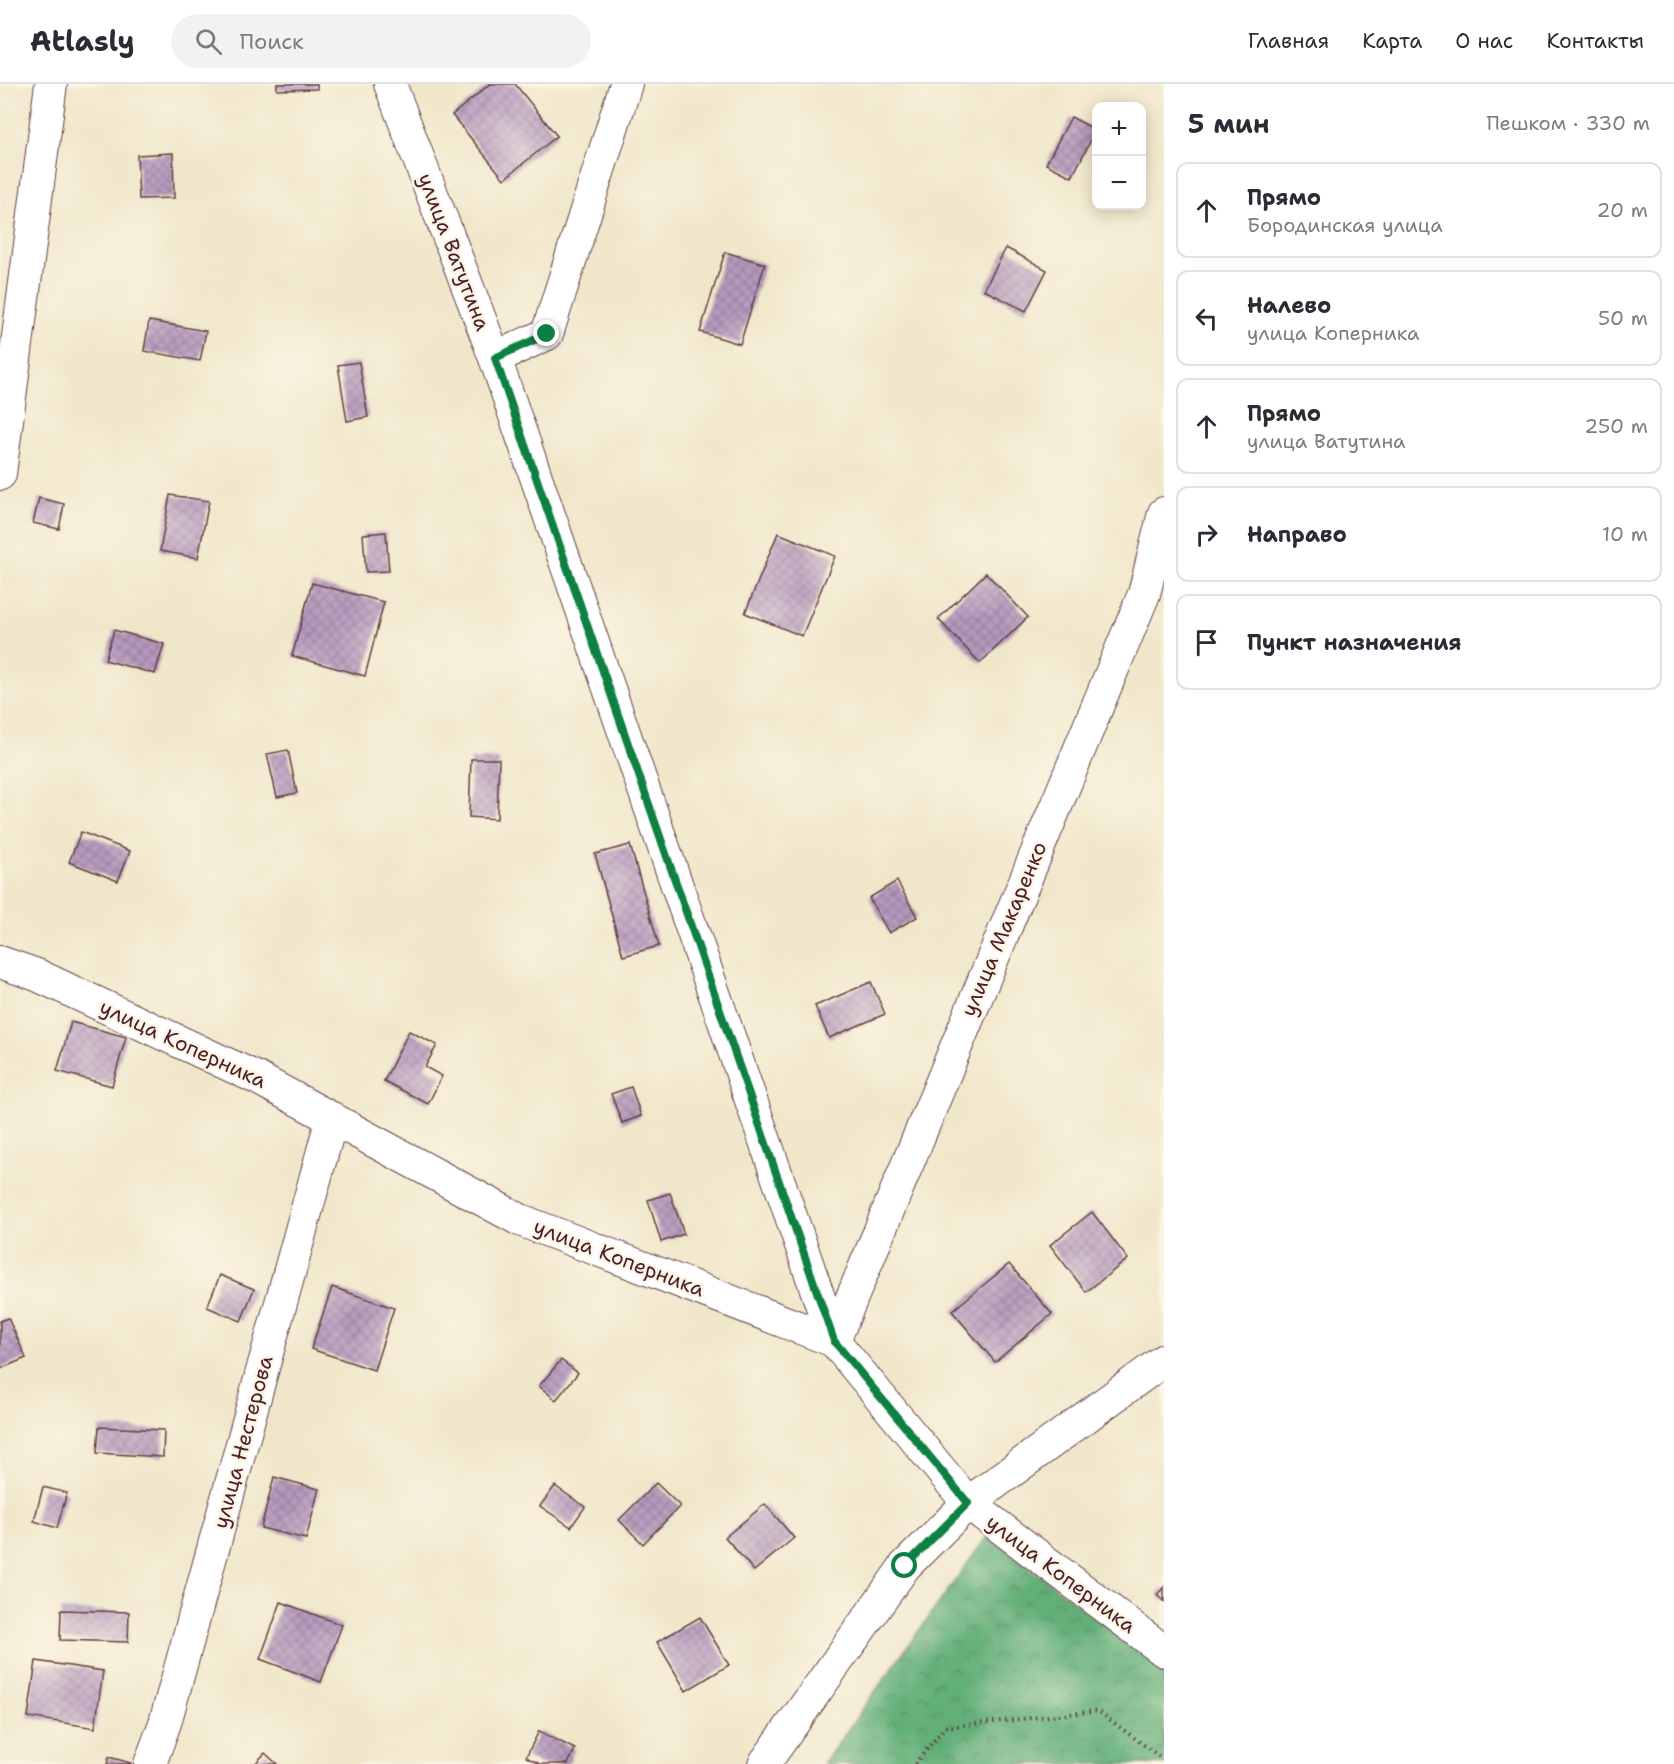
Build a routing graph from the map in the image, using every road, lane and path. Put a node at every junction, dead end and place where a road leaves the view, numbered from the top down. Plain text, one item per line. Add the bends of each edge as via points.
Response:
1 (51, 84) edge
2 (390, 84) edge
3 (626, 84) edge
4 (495, 358) junction
5 (0, 474) edge
6 (1164, 513) edge
7 (0, 962) edge
8 (332, 1118) junction
9 (834, 1341) junction
10 (1164, 1360) edge
11 (968, 1503) junction
12 (1164, 1651) edge
13 (1164, 1760) edge
14 (150, 1764) edge
15 (764, 1764) edge
16 (915, 1764) edge

1 - 5 street
2 - 4 street, улица Ватутина
3 - 4 street via 547,334
4 - 9 street, улица Ватутина
6 - 9 street, улица Макаренко via 1144,594
7 - 8 street, улица Коперника via 37,975 257,1078
8 - 9 street, улица Коперника via 520,1220
8 - 14 street, улица Нестерова via 165,1723
9 - 11 street, улица Коперника
10 - 11 street
11 - 12 street, улица Коперника
11 - 15 street via 905,1566
13 - 16 path via 1098,1711 945,1727

